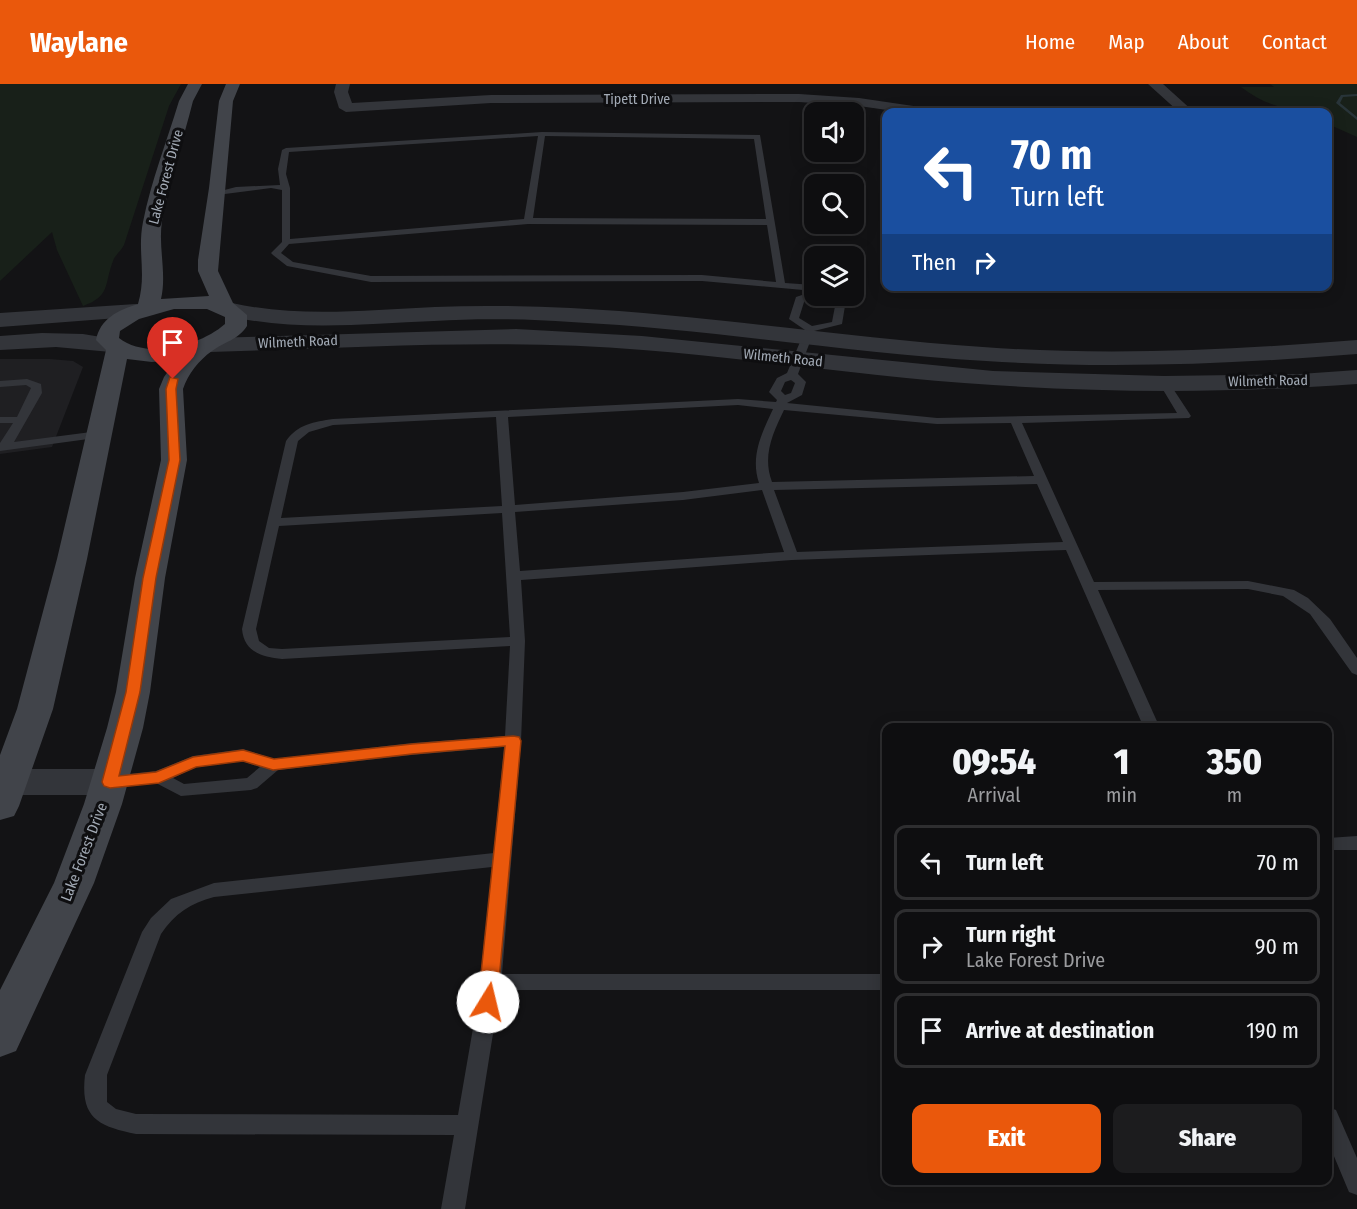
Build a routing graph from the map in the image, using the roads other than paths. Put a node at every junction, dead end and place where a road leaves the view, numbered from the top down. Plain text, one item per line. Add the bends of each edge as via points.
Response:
1 (195, 84) edge
2 (233, 84) edge
3 (343, 84) edge
4 (1155, 84) edge
5 (766, 91) edge
6 (894, 108) edge
7 (1182, 108) edge
8 (542, 134) junction
9 (282, 188) junction
10 (221, 193) junction
11 (528, 221) junction
12 (771, 222) junction
13 (286, 242) junction
14 (781, 286) junction
15 (804, 287) edge
16 (804, 296) edge
17 (840, 306) edge
18 (228, 308) junction
19 (142, 309) junction
20 (0, 320) edge
21 (808, 333) junction
22 (0, 343) edge
23 (206, 346) junction
24 (115, 347) junction
25 (1357, 347) edge
26 (794, 368) junction
27 (1357, 377) edge
28 (1164, 382) junction
29 (0, 384) edge
30 (18, 398) dead end
31 (782, 402) junction
32 (10, 409) dead end
33 (27, 409) junction
34 (502, 415) junction
35 (1, 420) edge
36 (1016, 420) junction
37 (99, 435) junction
38 (3, 447) edge
39 (1042, 480) junction
40 (766, 486) junction
41 (509, 509) junction
42 (273, 522) junction
43 (1071, 546) junction
44 (792, 556) junction
45 (513, 576) junction
46 (1089, 586) junction
47 (518, 641) junction
48 (1357, 670) edge
49 (1150, 723) edge
50 (513, 741) junction
51 (273, 765) junction
52 (159, 777) junction
53 (110, 782) junction
54 (3, 790) edge
55 (1357, 843) edge
56 (1332, 844) edge
57 (503, 859) junction
58 (491, 982) junction
59 (882, 982) edge
60 (0, 1037) edge
61 (466, 1125) junction
62 (1332, 1126) edge
63 (1357, 1184) edge
64 (453, 1209) edge

1 - 19 main road, Lake Forest Drive via 183,112 153,220 150,243 154,285
2 - 10 main road via 226,101
3 - 5 street, Tipett Drive via 346,108 491,99
4 - 7 street
5 - 6 street, Tipett Drive
8 - 9 lane via 286,150
8 - 11 lane
8 - 12 lane via 757,137
9 - 10 lane via 234,195
9 - 13 lane
10 - 18 main road via 207,260 208,271
11 - 12 lane
11 - 13 lane
12 - 14 lane
13 - 14 lane via 276,253 290,264 371,279 702,278
14 - 15 lane
16 - 21 lane via 794,319
17 - 21 lane via 837,324
18 - 19 main road via 188,302
18 - 21 street, Wilmeth Road via 254,316 299,321 539,313
18 - 23 main road, Lake Forest Drive via 238,320 236,326 224,338
19 - 20 street
19 - 24 main road via 109,329 106,335
21 - 25 street, Wilmeth Road via 933,350 1061,356 1264,355
21 - 26 lane
22 - 24 street via 55,338
23 - 24 main road via 156,355
23 - 26 street, Wilmeth Road via 528,336 642,343
23 - 53 main road, Lake Forest Drive via 173,379 174,460 150,578 133,692
24 - 37 main road
26 - 28 street, Wilmeth Road
26 - 31 lane via 801,382 796,395
27 - 28 street, Wilmeth Road
28 - 36 lane via 1185,416
29 - 33 lane via 27,382 37,386
30 - 33 lane
31 - 34 lane
31 - 36 lane via 937,421
31 - 40 lane via 761,458
32 - 33 lane
33 - 35 lane
33 - 38 lane
34 - 41 lane
34 - 42 lane via 333,422 304,429 292,441
36 - 39 lane
37 - 38 lane
37 - 54 main road via 35,709
39 - 40 lane
39 - 43 lane
40 - 41 lane
40 - 44 lane
41 - 42 lane
41 - 45 lane
42 - 47 lane via 249,629 254,648 282,654
43 - 44 lane
43 - 46 lane
44 - 45 lane
45 - 47 lane
46 - 48 lane via 1248,585 1290,592 1320,615
46 - 49 lane
47 - 50 lane
50 - 51 lane
50 - 57 lane
51 - 52 lane via 243,755 193,762
51 - 52 lane via 251,784 181,790
52 - 53 lane
53 - 54 street
53 - 60 main road, Lake Forest Drive via 74,883
55 - 56 lane
57 - 58 lane
57 - 61 lane via 214,890 190,896 161,916 152,932 96,1075 93,1095 99,1110 114,1120 136,1124
58 - 59 lane
58 - 61 lane
61 - 64 lane
62 - 63 lane

